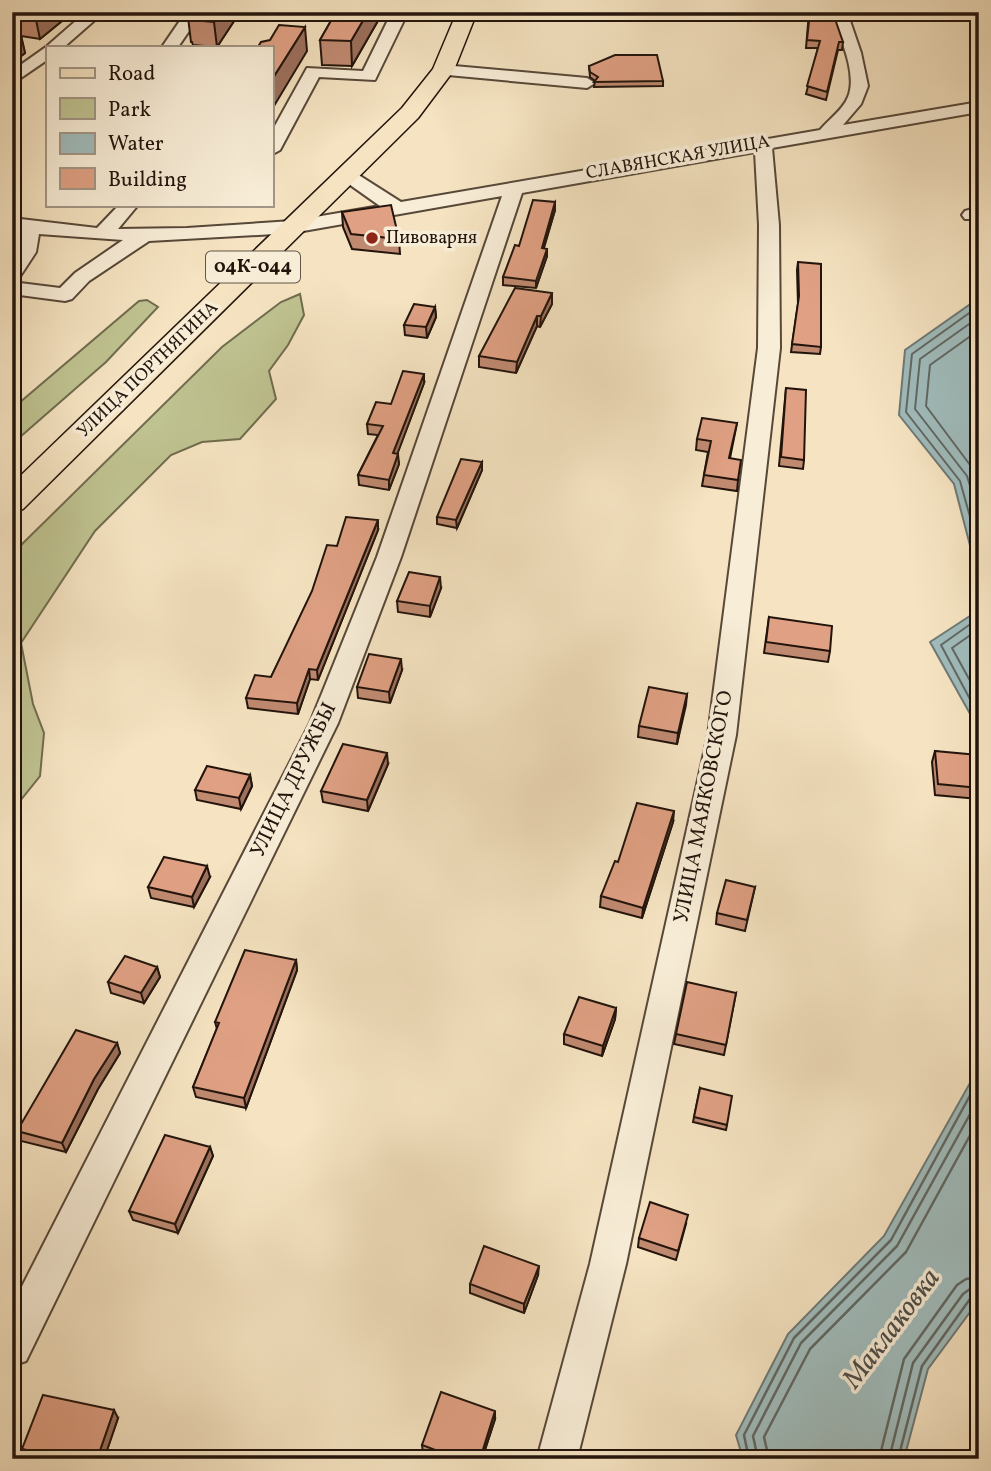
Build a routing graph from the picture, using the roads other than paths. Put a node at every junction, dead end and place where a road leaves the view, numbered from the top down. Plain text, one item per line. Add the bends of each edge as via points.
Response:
1 (96, 12) edge
2 (194, 12) edge
3 (400, 12) edge
4 (467, 12) edge
5 (498, 12) edge
6 (563, 12) edge
7 (839, 12) edge
8 (24, 46) edge
9 (55, 46) edge
10 (171, 46) edge
11 (46, 51) edge
12 (46, 52) edge
13 (443, 70) junction
14 (12, 79) edge
15 (587, 83) dead end
16 (979, 107) edge
17 (826, 133) junction
18 (763, 144) junction
19 (273, 146) edge
20 (346, 173) junction
21 (514, 187) junction
22 (128, 206) edge
23 (396, 207) junction
24 (21, 226) edge
25 (292, 227) junction
26 (103, 233) junction
27 (143, 236) junction
28 (12, 274) edge
29 (12, 288) edge
30 (12, 502) edge
31 (12, 1347) edge
32 (557, 1459) edge

1 - 9 street
2 - 10 street
3 - 19 street via 369,76 313,72
4 - 13 main road, УЛИЦА ПОРТНЯГИНА / 04К-044
5 - 6 street
7 - 17 street via 859,87 857,97
8 - 11 street
12 - 14 street
13 - 15 street
13 - 20 main road, УЛИЦА ПОРТНЯГИНА / 04К-044 via 410,113
16 - 17 street, СЛАВЯНСКАЯ УЛИЦА
17 - 18 street, СЛАВЯНСКАЯ УЛИЦА
18 - 21 street, СЛАВЯНСКАЯ УЛИЦА
18 - 32 street, УЛИЦА МАЯКОВСКОГО via 769,225 769,348 722,735 608,1264
20 - 23 street
20 - 25 main road, УЛИЦА ПОРТНЯГИНА / 04К-044
21 - 23 street, СЛАВЯНСКАЯ УЛИЦА
21 - 31 street, УЛИЦА ДРУЖБЫ via 389,557 324,723
22 - 26 street
23 - 25 street, СЛАВЯНСКАЯ УЛИЦА
24 - 26 street, СЛАВЯНСКАЯ УЛИЦА
24 - 28 street via 30,244
25 - 27 street, СЛАВЯНСКАЯ УЛИЦА
25 - 30 main road, УЛИЦА ПОРТНЯГИНА / 04К-044
26 - 27 street, СЛАВЯНСКАЯ УЛИЦА
27 - 29 street via 82,277 65,295

